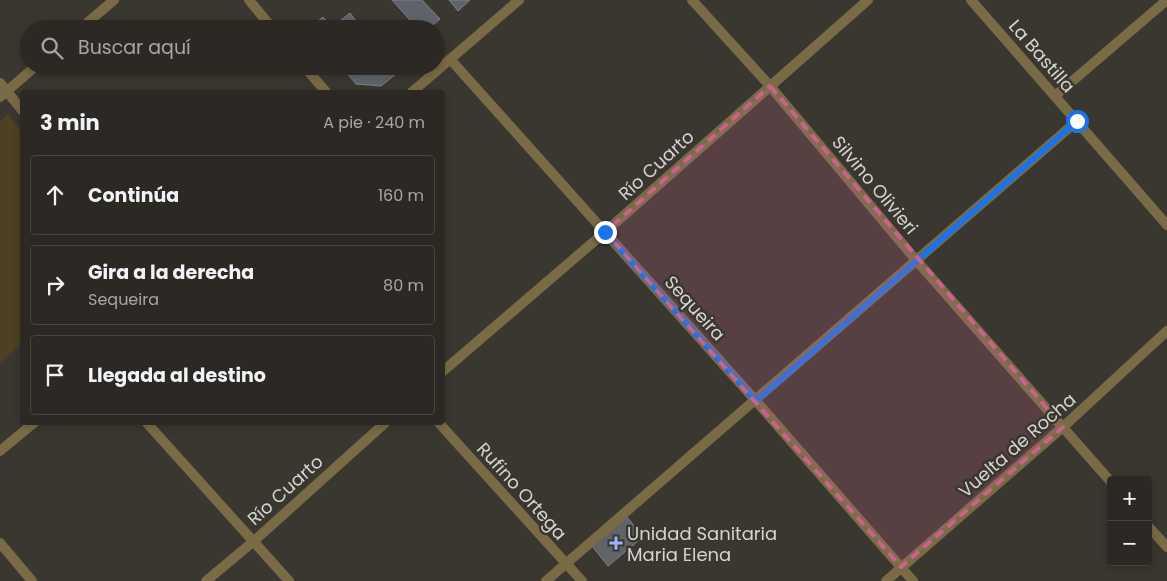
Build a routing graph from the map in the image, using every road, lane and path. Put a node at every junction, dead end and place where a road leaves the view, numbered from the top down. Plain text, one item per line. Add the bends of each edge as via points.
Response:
1 (114, 0) edge
2 (249, 0) edge
3 (519, 0) edge
4 (692, 0) edge
5 (868, 0) edge
6 (970, 0) edge
7 (1167, 0) edge
8 (91, 20) edge
9 (266, 20) edge
10 (450, 59) junction
11 (445, 63) edge
12 (24, 75) edge
13 (312, 75) edge
14 (432, 75) edge
15 (770, 86) junction
16 (324, 90) edge
17 (414, 90) edge
18 (2, 91) edge
19 (1055, 96) junction
20 (20, 108) edge
21 (1077, 121) junction
22 (1167, 225) edge
23 (605, 232) junction
24 (916, 260) junction
25 (1167, 331) edge
26 (445, 369) edge
27 (756, 401) junction
28 (31, 425) edge
29 (149, 425) edge
30 (383, 425) edge
31 (441, 425) edge
32 (1064, 427) junction
33 (0, 451) edge
34 (1107, 477) edge
35 (1152, 531) edge
36 (254, 541) junction
37 (0, 543) edge
38 (1167, 548) edge
39 (566, 564) junction
40 (901, 567) junction
41 (32, 581) edge
42 (206, 581) edge
43 (289, 581) edge
44 (546, 581) edge
45 (582, 581) edge
46 (886, 581) edge
47 (913, 581) edge

1 - 8 street
2 - 9 street
3 - 10 street
4 - 15 street, Silvino Olivieri
5 - 15 street, Río Cuarto
6 - 19 street, La Bastilla
7 - 19 street
10 - 11 street
10 - 23 street, Sequeira
12 - 18 street
13 - 16 street
14 - 17 street
15 - 23 street, Río Cuarto
15 - 24 street, Silvino Olivieri
18 - 20 street
19 - 21 street, La Bastilla
21 - 22 street, La Bastilla
21 - 24 street
23 - 26 street, Río Cuarto
23 - 27 street, Sequeira
24 - 27 street
24 - 32 street, Silvino Olivieri
25 - 32 street, Vuelta de Rocha
27 - 39 street
27 - 40 street, Sequeira
28 - 33 street
29 - 36 street
30 - 36 street, Río Cuarto
31 - 39 street, Rufino Ortega
32 - 34 street, Silvino Olivieri
32 - 40 street, Vuelta de Rocha
35 - 38 street
36 - 42 street, Río Cuarto
36 - 43 street
37 - 41 street
39 - 44 street
39 - 45 street, Rufino Ortega
40 - 46 street, Vuelta de Rocha
40 - 47 street, Sequeira

